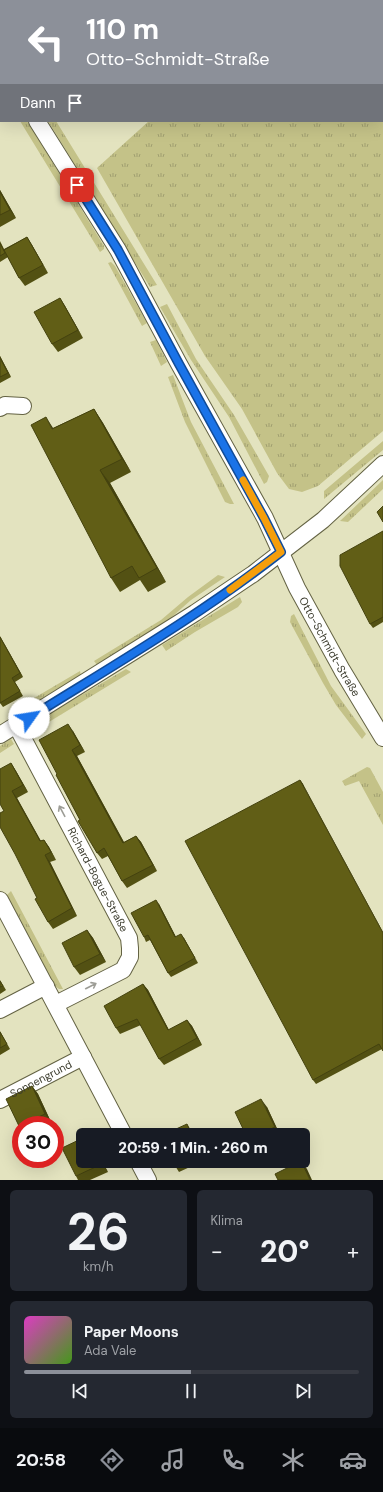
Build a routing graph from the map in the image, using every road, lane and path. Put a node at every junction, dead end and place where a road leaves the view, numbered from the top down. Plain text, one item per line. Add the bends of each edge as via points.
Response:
1 (38, 122) edge
2 (23, 406) dead end
3 (0, 408) edge
4 (383, 464) edge
5 (281, 552) junction
6 (16, 726) junction
7 (0, 735) edge
8 (383, 738) edge
9 (0, 900) edge
10 (46, 986) junction
11 (56, 1004) junction
12 (0, 1010) edge
13 (83, 1057) junction
14 (0, 1100) edge
15 (120, 1128) edge
16 (142, 1168) edge
17 (148, 1180) edge

1 - 5 street, Otto-Schmidt-Straße via 118,250
2 - 3 street via 5,405
4 - 5 street via 323,520
5 - 6 street via 196,614
5 - 8 street, Otto-Schmidt-Straße via 297,588
6 - 7 street
11 -> 6 street, Richard-Bogue-Straße via 123,970 130,957 129,938
9 - 10 street
10 - 11 street
10 - 12 street
11 - 13 street
13 - 14 street, Sonnengrund
13 - 15 street
16 - 17 street

